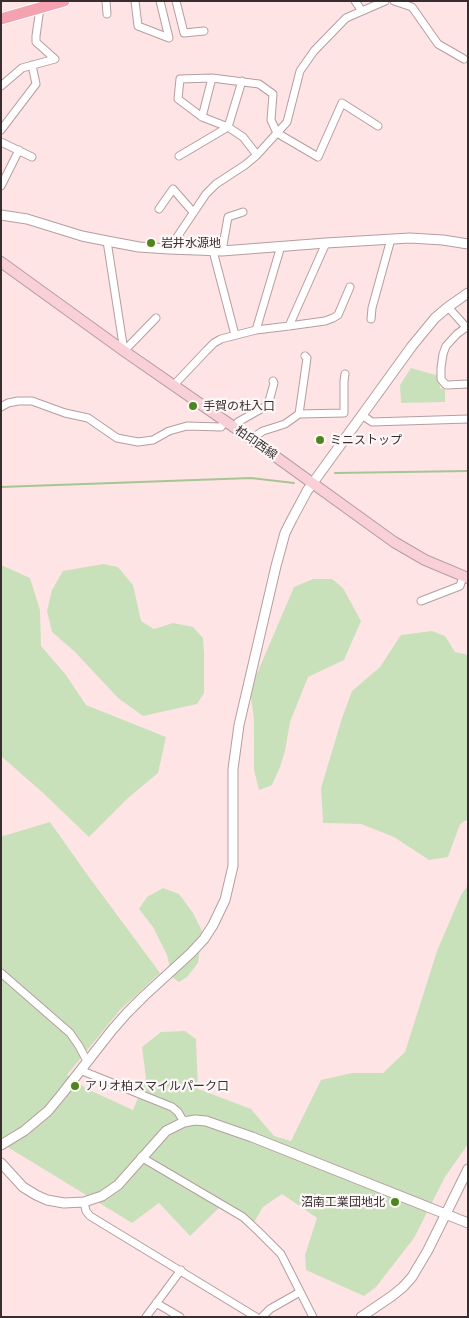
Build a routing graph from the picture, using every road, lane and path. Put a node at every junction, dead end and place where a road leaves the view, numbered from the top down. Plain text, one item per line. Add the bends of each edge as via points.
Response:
1 (64, 1) edge
2 (106, 1) edge
3 (135, 1) edge
4 (160, 1) edge
5 (176, 1) edge
6 (355, 1) edge
7 (385, 1) edge
8 (394, 1) edge
9 (40, 8) junction
10 (362, 11) junction
11 (107, 14) dead end
12 (1, 19) edge
13 (204, 30) dead end
14 (464, 59) dead end
15 (32, 65) junction
16 (212, 78) junction
17 (242, 82) junction
18 (1, 86) edge
19 (202, 117) junction
20 (378, 126) dead end
21 (228, 127) junction
22 (1, 130) edge
23 (277, 133) junction
24 (1, 142) edge
25 (19, 150) junction
26 (258, 155) junction
27 (179, 156) dead end
28 (32, 157) dead end
29 (1, 186) edge
30 (159, 209) dead end
31 (193, 212) junction
32 (243, 212) dead end
33 (1, 214) edge
34 (391, 239) junction
35 (107, 241) junction
36 (326, 243) junction
37 (468, 244) edge
38 (281, 246) junction
39 (169, 249) junction
40 (218, 251) junction
41 (1, 262) edge
42 (350, 287) dead end
43 (468, 293) edge
44 (448, 307) junction
45 (156, 318) dead end
46 (371, 319) dead end
47 (290, 326) junction
48 (467, 327) edge
49 (256, 330) junction
50 (235, 335) junction
51 (124, 352) junction
52 (305, 356) dead end
53 (345, 374) dead end
54 (274, 381) dead end
55 (468, 384) edge
56 (173, 386) junction
57 (1, 407) edge
58 (299, 414) junction
59 (362, 415) junction
60 (468, 419) edge
61 (225, 421) junction
62 (234, 428) junction
63 (254, 441) junction
64 (313, 483) junction
65 (465, 577) edge
66 (421, 601) dead end
67 (1, 973) edge
68 (87, 1061) junction
69 (80, 1070) junction
70 (184, 1122) junction
71 (1, 1145) edge
72 (141, 1157) junction
73 (1, 1164) edge
74 (468, 1169) edge
75 (84, 1202) junction
76 (445, 1214) junction
77 (468, 1223) edge
78 (181, 1270) junction
79 (300, 1292) junction
80 (156, 1303) junction
81 (146, 1317) edge
82 (180, 1317) edge
83 (256, 1317) edge
84 (262, 1317) edge
85 (313, 1317) edge
86 (361, 1317) edge

1 - 9 main road
2 - 11 street
3 - 4 street via 138,26 169,38
5 - 13 street via 184,33
6 - 10 street
7 - 10 street
8 - 14 street via 412,7 438,44
9 - 12 main road
9 - 15 street via 36,42 55,59
10 - 23 street via 346,18 314,51 300,71 286,122
15 - 18 street via 22,68
15 - 22 street via 36,84
16 - 17 street
16 - 19 street
16 - 19 street via 180,79 178,99
17 - 21 street
17 - 23 street via 260,84 273,94 271,120
19 - 21 street
20 - 23 street via 342,104 318,157
21 - 26 street via 243,137
21 - 27 street
23 - 26 street
24 - 25 street
25 - 28 street
25 - 29 street
26 - 31 street via 216,184
30 - 31 street via 173,189
31 - 39 street
32 - 40 street via 228,217
33 - 35 street
34 - 36 street
34 - 37 street
34 - 46 street
35 - 39 street
35 - 51 street
36 - 38 street
36 - 47 street
38 - 40 street
38 - 49 street
39 - 40 street
40 - 50 street
41 - 51 main road, 柏印西線
42 - 47 street via 334,318
43 - 44 street
44 - 48 street
44 - 59 street via 423,331
45 - 51 street
47 - 49 street
48 - 55 street via 446,346 441,368 442,379 447,386
49 - 50 street
50 - 56 street via 214,343
51 - 56 main road, 柏印西線
52 - 58 street
53 - 58 street via 344,413
54 - 62 street via 268,405 238,422
56 - 61 main road, 柏印西線
57 - 61 street via 18,401 32,401 88,418 117,438 138,442 153,440 187,426 221,427
58 - 63 street via 285,424 263,431
59 - 60 street via 372,422
59 - 64 street
61 - 62 main road, 柏印西線
62 - 63 main road, 柏印西線
63 - 64 main road, 柏印西線
64 - 65 main road, 柏印西線 via 394,542
64 - 68 street via 280,547 239,725 233,769 233,866 225,900 204,939 127,1013
65 - 66 street via 460,586
67 - 68 street via 70,1033
68 - 69 street
69 - 70 street via 172,1107
69 - 71 street via 48,1110 24,1131
70 - 72 street via 166,1131
70 - 76 street via 195,1120 219,1125
72 - 75 street via 118,1185 102,1196
72 - 79 street via 258,1230 280,1254
73 - 75 street via 23,1187 36,1195 64,1203
74 - 76 street
75 - 78 street via 90,1216
76 - 77 street
76 - 86 street via 412,1277 392,1296
78 - 80 street
78 - 83 street
79 - 84 street
79 - 85 street
80 - 81 street
80 - 82 street

